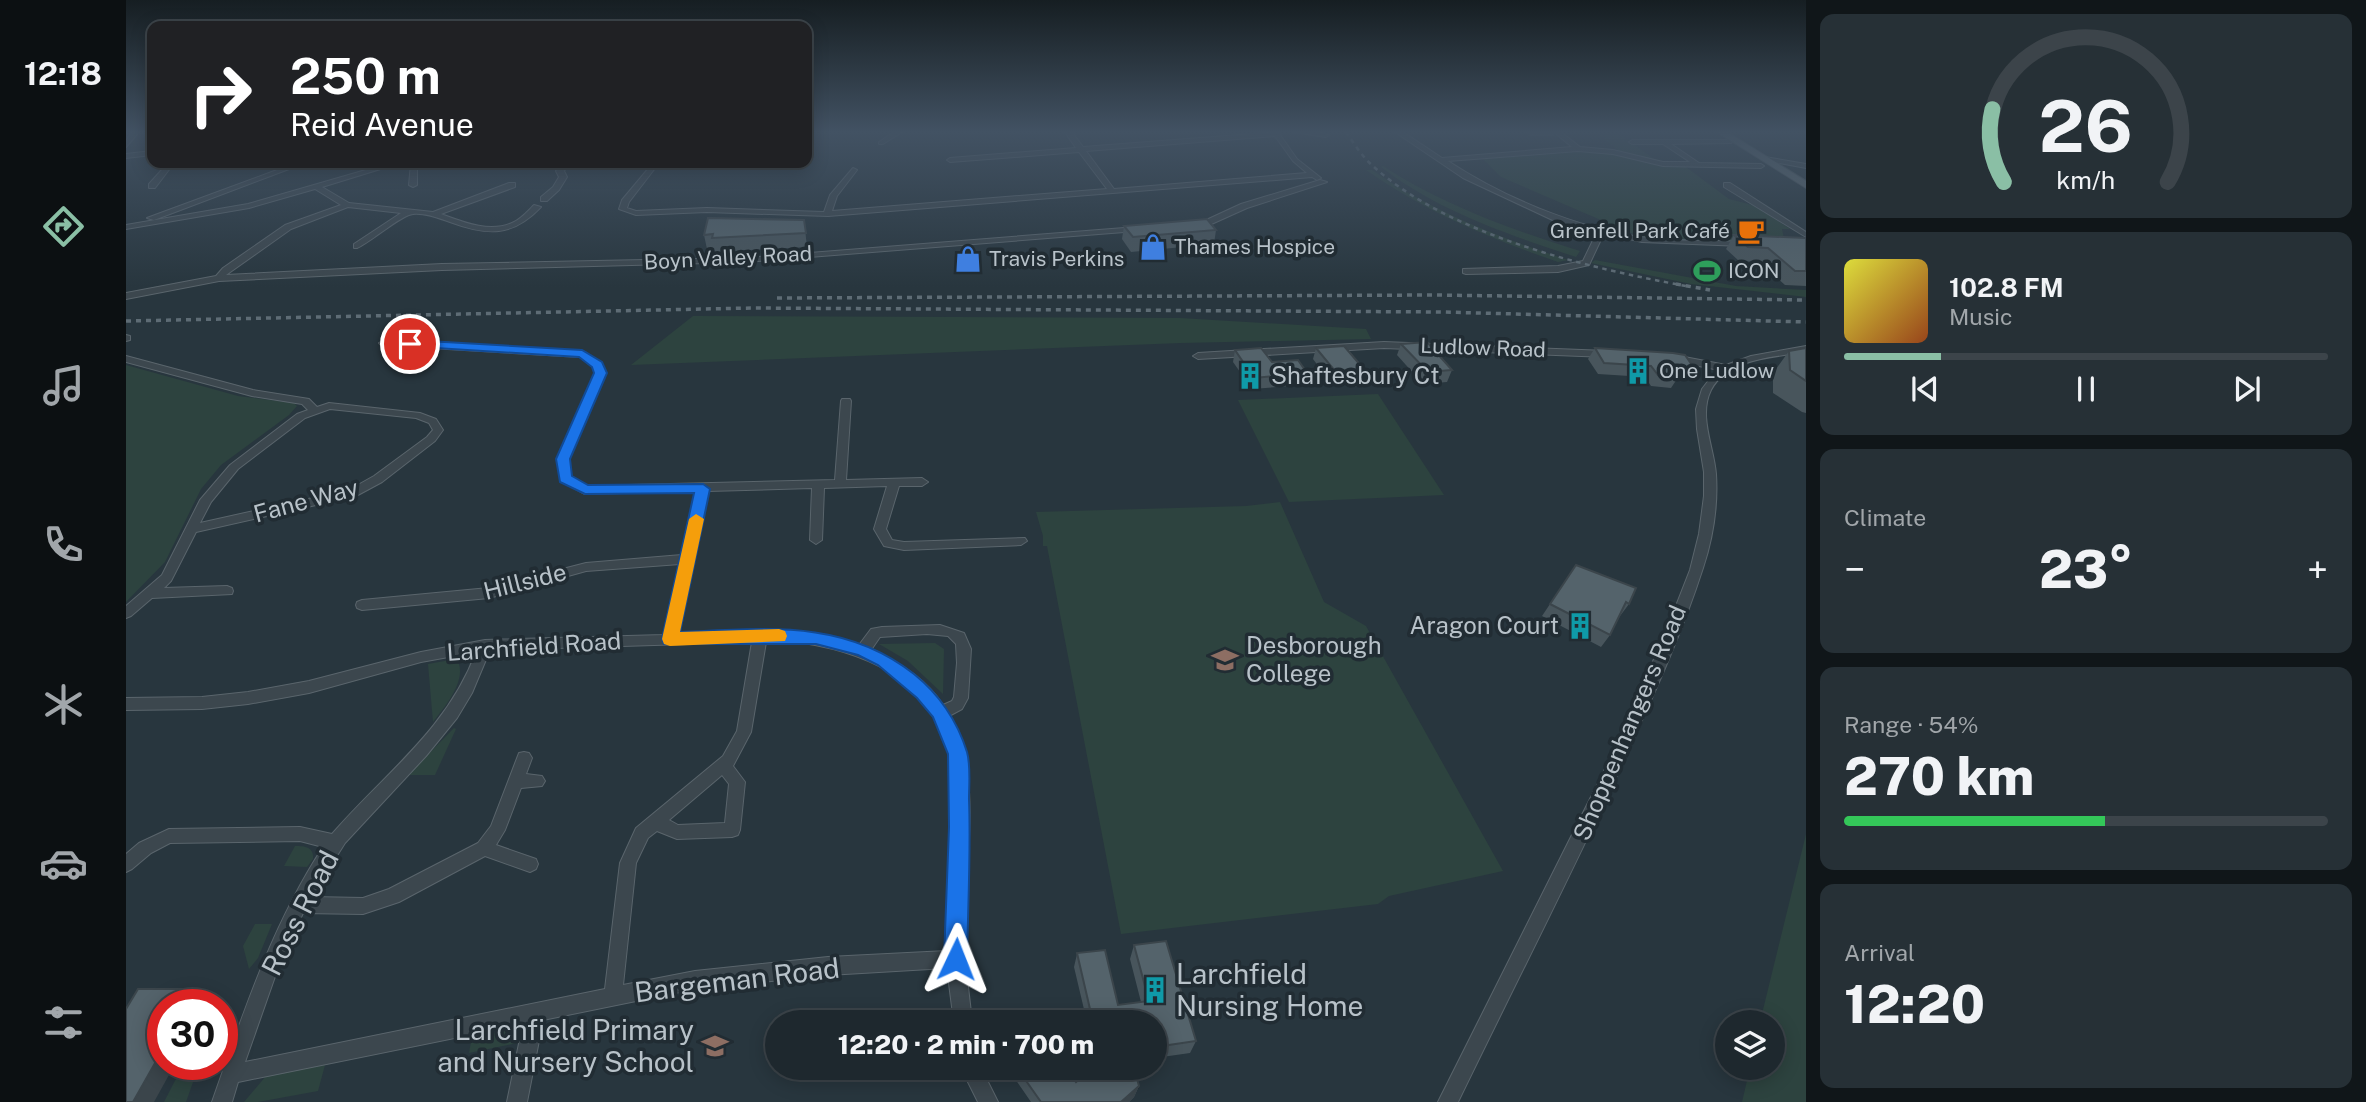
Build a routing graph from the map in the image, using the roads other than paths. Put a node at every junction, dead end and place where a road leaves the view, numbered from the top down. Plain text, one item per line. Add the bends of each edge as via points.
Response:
1 (154, 183) edge
2 (246, 183) edge
3 (323, 183) edge
4 (559, 183) edge
5 (640, 183) edge
6 (846, 183) edge
7 (1106, 183) edge
8 (1207, 183) edge
9 (1317, 183) edge
10 (1484, 183) edge
11 (512, 185) dead end
12 (1727, 185) dead end
13 (152, 186) dead end
14 (314, 186) junction
15 (1112, 191) junction
16 (544, 199) dead end
17 (347, 205) junction
18 (537, 207) dead end
19 (409, 211) junction
20 (434, 214) junction
21 (828, 214) junction
22 (1190, 225) edge
23 (127, 227) edge
24 (1148, 229) edge
25 (1601, 232) junction
26 (1806, 235) edge
27 (1750, 244) edge
28 (357, 246) dead end
29 (1466, 271) dead end
30 (219, 278) junction
31 (126, 296) edge
32 (384, 343) dead end
33 (1806, 349) edge
34 (1616, 354) edge
35 (1198, 356) dead end
36 (1667, 357) edge
37 (126, 359) edge
38 (1725, 368) junction
39 (846, 401) dead end
40 (314, 410) junction
41 (922, 482) dead end
42 (894, 483) junction
43 (840, 484) junction
44 (818, 485) junction
45 (703, 489) junction
46 (192, 529) junction
47 (816, 540) dead end
48 (1021, 541) dead end
49 (688, 559) junction
50 (227, 591) dead end
51 (151, 593) junction
52 (362, 605) dead end
53 (126, 613) edge
54 (760, 636) junction
55 (670, 639) junction
56 (485, 645) junction
57 (863, 650) junction
58 (126, 704) edge
59 (941, 713) junction
60 (524, 758) dead end
61 (723, 765) junction
62 (516, 781) junction
63 (537, 781) dead end
64 (654, 822) junction
65 (336, 842) junction
66 (484, 848) junction
67 (126, 864) edge
68 (530, 864) dead end
69 (298, 905) junction
70 (956, 959) junction
71 (613, 997) junction
72 (962, 1010) edge
73 (535, 1011) junction
74 (238, 1056) edge
75 (238, 1073) edge
76 (230, 1080) edge
77 (977, 1080) edge
78 (222, 1102) edge
79 (517, 1102) edge
80 (988, 1102) edge
81 (1448, 1102) edge

1 - 13 street
2 - 23 street
3 - 14 street
4 - 16 street
5 - 21 street via 623,209 636,214 707,210
6 - 21 street via 830,200
7 - 15 street
8 - 15 street
9 - 22 street
10 - 25 street via 1539,212
11 - 20 street
12 - 26 street
14 - 17 street
14 - 23 street via 249,206
15 - 21 street
17 - 19 street
17 - 30 street via 288,227
18 - 20 street via 524,220 498,229 471,227
19 - 20 street
19 - 28 street
24 - 30 street, Boyn Valley Road via 746,260
25 - 27 street via 1642,240
25 - 29 street via 1586,263 1558,269
30 - 31 street, Boyn Valley Road
32 - 45 street via 582,354 601,373 563,459 565,478 585,490
33 - 38 street
34 - 35 street, Ludlow Road via 1384,345
36 - 38 street
37 - 40 street, Fane Way via 252,393 305,401
38 - 81 street, Shoppenhangers Road via 1706,390 1700,408 1710,474 1707,522 1697,568 1652,685 1576,849
39 - 43 street
40 - 46 street, Fane Way via 234,467 206,500
40 - 46 street, Fane Way via 330,406 416,415 437,424 438,430 379,479 352,493
41 - 42 street
42 - 43 street
42 - 48 street via 880,529 888,542 904,546
43 - 44 street
44 - 45 street
44 - 47 street
45 - 49 street
46 - 51 street, Fane Way via 167,578
49 - 52 street, Hillside via 586,567 489,593
49 - 55 street
50 - 51 street
51 - 53 street, Fane Way
54 - 55 street, Larchfield Road
54 - 57 street, Larchfield Road via 816,638
54 - 61 street via 744,733
55 - 56 street, Larchfield Road
56 - 58 street, Larchfield Road via 248,698
56 - 65 street, Ross Road via 476,676 450,719
57 - 59 street, Larchfield Road via 904,674
57 - 59 street via 876,633 944,629 957,634 964,644 961,698
59 - 70 street, Larchfield Road via 958,754
60 - 62 street
61 - 64 street
61 - 64 street via 737,782 732,830 677,832
62 - 63 street
62 - 66 street via 497,830
64 - 71 street via 642,833 628,863
65 - 67 street via 300,834 169,836
65 - 69 street, Ross Road
66 - 68 street
66 - 69 street via 393,896 363,906
69 - 74 street, Ross Road via 264,980
70 - 71 street, Bargeman Road via 695,980
70 - 72 street, Larchfield Road
71 - 73 street, Bargeman Road
73 - 75 street, Bargeman Road
73 - 79 street
76 - 78 street, Ross Road
77 - 80 street

